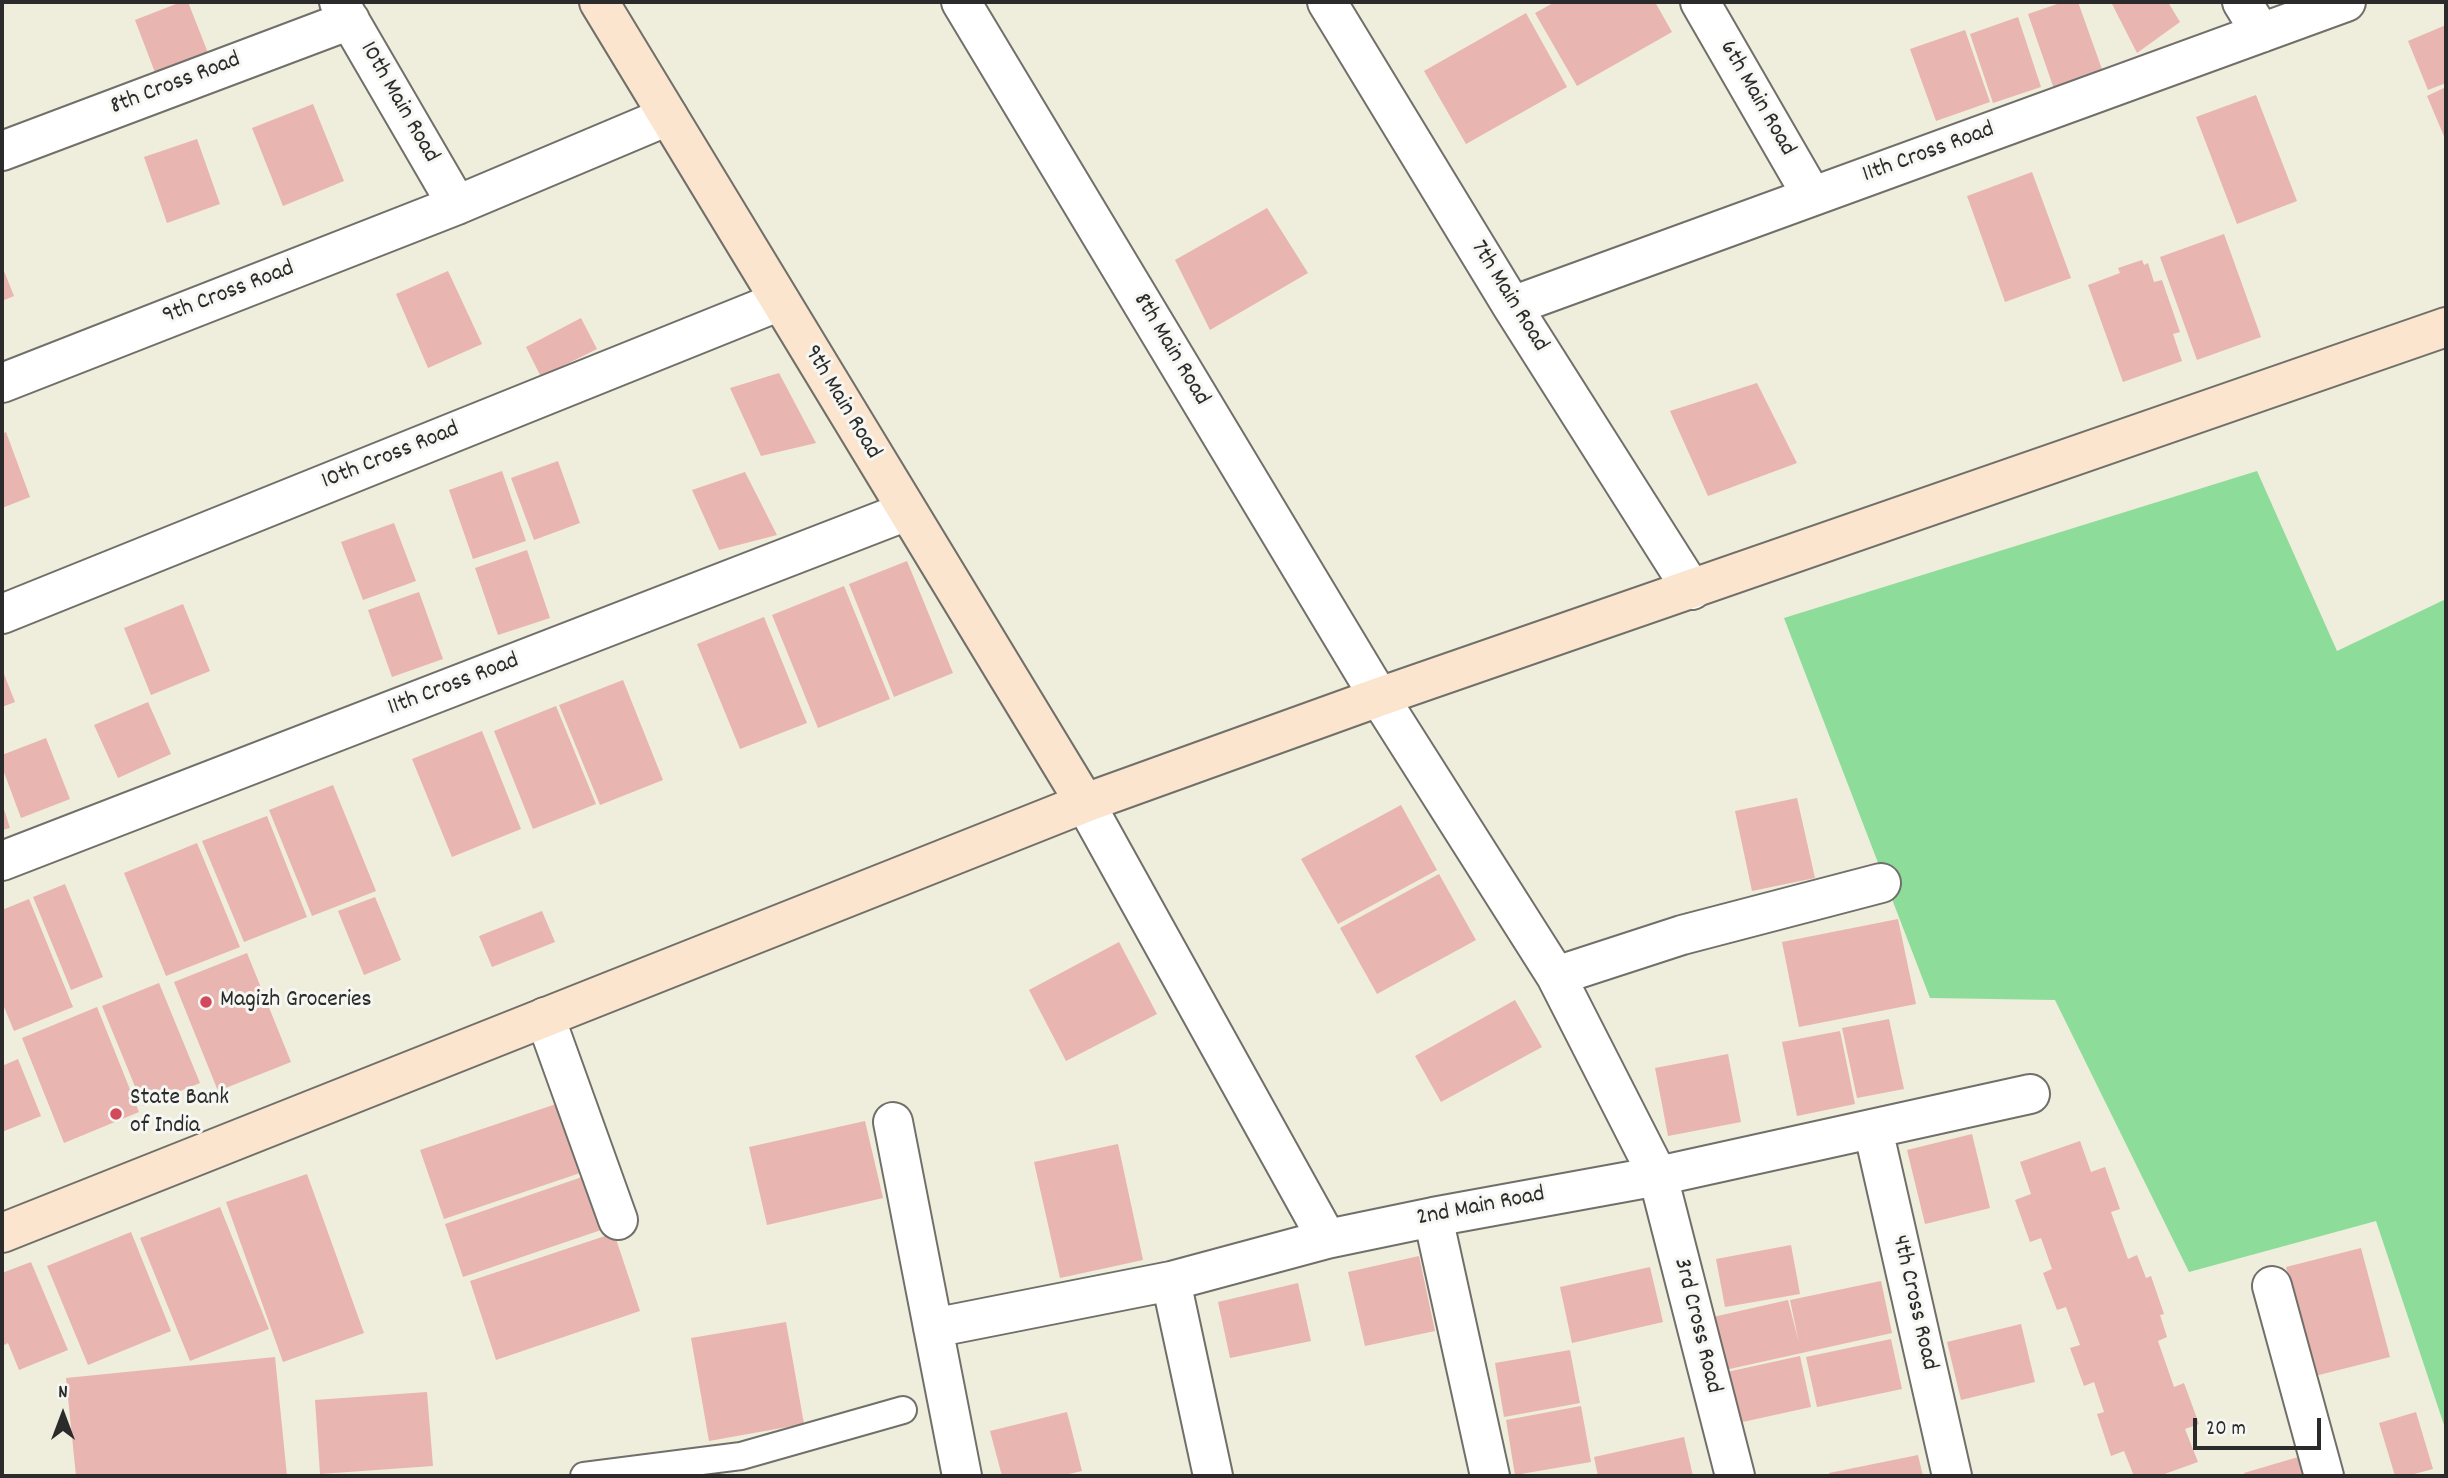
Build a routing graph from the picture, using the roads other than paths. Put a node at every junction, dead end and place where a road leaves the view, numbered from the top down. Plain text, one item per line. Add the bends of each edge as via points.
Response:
1 (599, 2) edge
2 (961, 2) edge
3 (1327, 2) edge
4 (1700, 2) edge
5 (2346, 2) edge
6 (344, 11) edge
7 (2251, 17) edge
8 (668, 116) junction
9 (2, 151) edge
10 (1812, 197) junction
11 (457, 205) junction
12 (780, 301) junction
13 (1512, 306) junction
14 (2446, 327) edge
15 (2, 383) edge
16 (906, 511) junction
17 (1692, 590) junction
18 (2, 614) edge
19 (1379, 697) junction
20 (1085, 803) junction
21 (2, 861) edge
22 (1881, 883) dead end
23 (1556, 976) junction
24 (545, 1017) junction
25 (2030, 1094) dead end
26 (893, 1122) dead end
27 (1874, 1129) junction
28 (1658, 1176) junction
29 (1433, 1217) junction
30 (618, 1220) dead end
31 (2, 1233) edge
32 (1328, 1239) junction
33 (1171, 1281) junction
34 (2272, 1286) dead end
35 (933, 1328) junction
36 (903, 1410) dead end
37 (584, 1476) edge
38 (962, 1476) edge
39 (1213, 1476) edge
40 (1490, 1476) edge
41 (1735, 1476) edge
42 (1952, 1476) edge
43 (2324, 1476) edge

1 - 8 street, 9th Main Road
2 - 19 street, 8th Main Road
3 - 13 street, 7th Main Road
4 - 10 street, 6th Main Road
5 - 7 street, 11th Cross Road
6 - 9 street, 8th Cross Road
6 - 11 street, 10th Main Road
7 - 10 street, 11th Cross Road
8 - 11 street, 9th Cross Road
8 - 12 street, 9th Main Road
10 - 13 street, 11th Cross Road
11 - 15 street, 9th Cross Road
12 - 16 street, 9th Main Road
12 - 18 street, 10th Cross Road
13 - 17 street, 7th Main Road
14 - 17 street
16 - 20 street, 9th Main Road
16 - 21 street, 11th Cross Road
17 - 19 street
19 - 20 street
19 - 23 street, 8th Main Road
20 - 24 street
20 - 32 street
22 - 23 street via 1682,935
23 - 28 street, 3rd Cross Road
24 - 30 street
24 - 31 street
25 - 27 street, 2nd Main Road
26 - 35 street
27 - 28 street, 2nd Main Road
27 - 42 street, 4th Cross Road
28 - 29 street, 2nd Main Road
28 - 41 street, 3rd Cross Road
29 - 32 street, 2nd Main Road
29 - 40 street
32 - 33 street, 2nd Main Road
33 - 35 street, 2nd Main Road
33 - 39 street
34 - 43 street
35 - 38 street
36 - 37 lane via 741,1456

